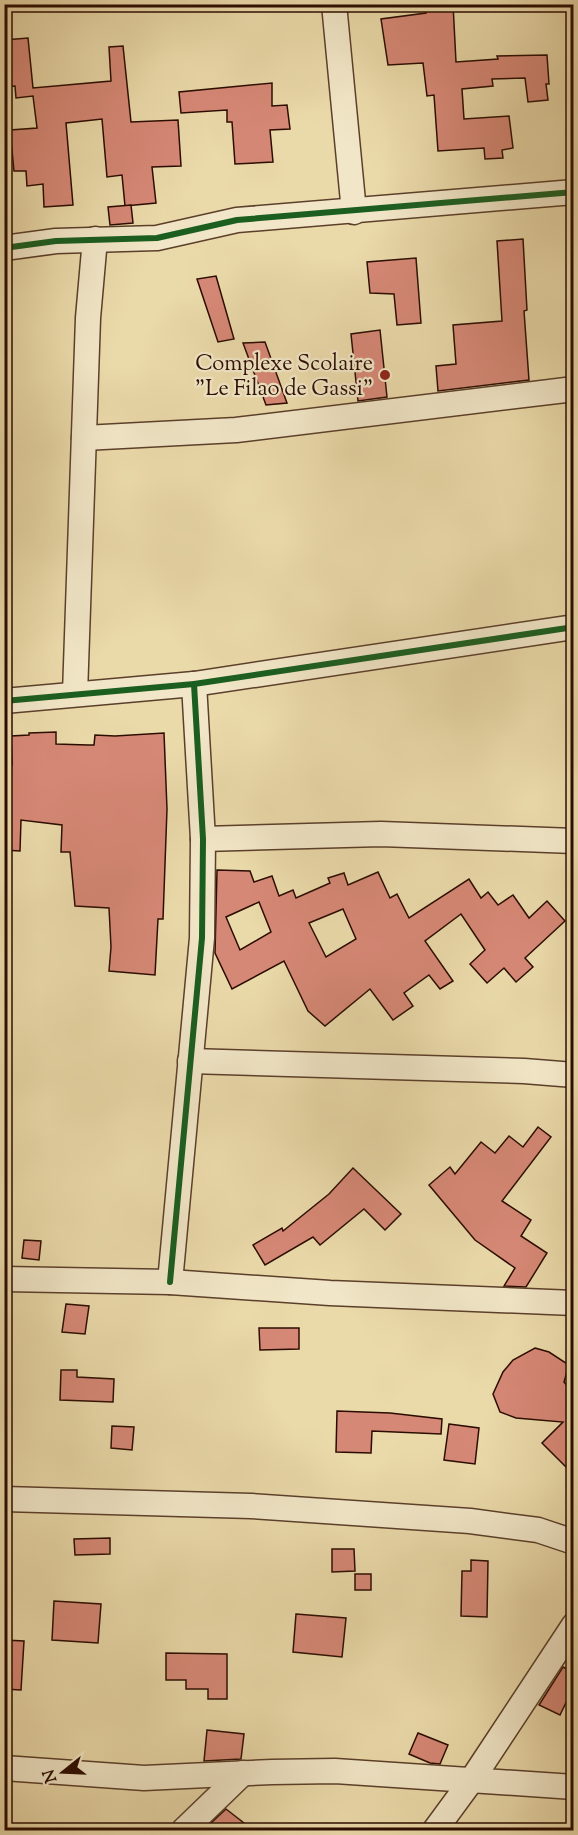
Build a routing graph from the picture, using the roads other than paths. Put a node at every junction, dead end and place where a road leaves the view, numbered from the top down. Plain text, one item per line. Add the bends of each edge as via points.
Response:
1 (334, 4) edge
2 (573, 192) edge
3 (354, 212) junction
4 (95, 239) junction
5 (4, 248) edge
6 (573, 389) edge
7 (84, 438) junction
8 (573, 627) edge
9 (194, 684) junction
10 (75, 694) junction
11 (4, 700) edge
12 (202, 838) junction
13 (573, 841) edge
14 (190, 1061) junction
15 (573, 1075) edge
16 (4, 1279) edge
17 (170, 1282) junction
18 (573, 1303) edge
19 (4, 1499) edge
20 (573, 1542) edge
21 (573, 1625) edge
22 (4, 1768) edge
23 (243, 1773) junction
24 (471, 1781) junction
25 (573, 1787) edge
26 (184, 1830) edge
27 (435, 1830) edge

1 - 3 street
2 - 3 street
3 - 4 street via 237,220 157,238
4 - 5 street
4 - 7 street
6 - 7 street via 236,430
7 - 10 street
8 - 9 street
9 - 10 street
9 - 12 street
10 - 11 street
12 - 13 street via 381,834
12 - 14 street via 202,938
14 - 15 street
14 - 17 street
16 - 17 street
17 - 18 street
19 - 20 street via 251,1506 459,1520 538,1530
21 - 24 street
22 - 23 street via 144,1778
23 - 24 street via 335,1772
23 - 26 street
24 - 25 street
24 - 27 street

